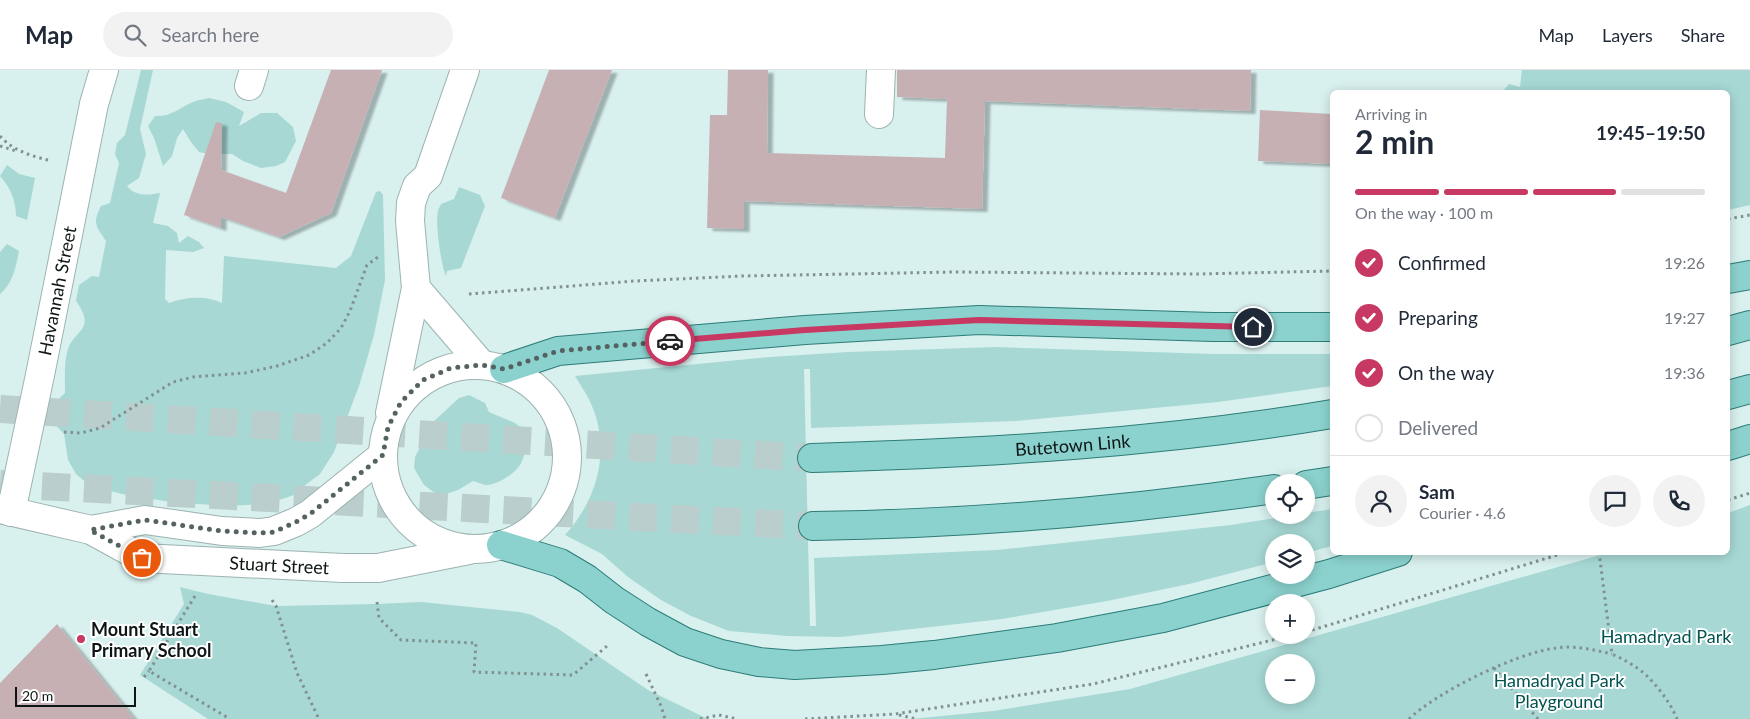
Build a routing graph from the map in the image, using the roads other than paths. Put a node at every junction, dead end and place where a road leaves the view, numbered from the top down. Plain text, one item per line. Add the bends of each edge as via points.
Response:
1 (104, 70) edge
2 (465, 70) edge
3 (880, 70) edge
4 (879, 114) dead end
5 (1750, 274) edge
6 (1730, 279) edge
7 (416, 288) junction
8 (1750, 325) edge
9 (1330, 327) edge
10 (1730, 330) edge
11 (493, 367) junction
12 (1750, 389) edge
13 (1730, 394) edge
14 (1330, 414) edge
15 (388, 427) junction
16 (1750, 439) edge
17 (1730, 445) edge
18 (383, 455) junction
19 (812, 458) tunnel mouth
20 (1330, 480) edge
21 (1315, 483) edge
22 (1265, 490) edge
23 (6, 511) edge
24 (813, 526) tunnel mouth
25 (90, 530) junction
26 (501, 546) junction
27 (474, 549) junction
28 (1389, 555) edge

1 - 23 street, Havannah Street via 80,168 40,375
2 - 7 street via 428,176 417,186 411,203
3 - 4 street
5 - 6 main road
7 - 11 street
7 - 15 street
8 - 10 main road
9 - 11 main road via 979,320 805,330 558,351
11 - 15 street via 451,368 423,380 401,402
11 - 26 street via 529,381 549,402 563,426 568,455 564,483 551,510 530,532
12 - 13 main road
14 - 19 main road, Butetown Link via 1083,444 940,454
15 - 18 street
16 - 17 main road
18 - 25 street, Stuart Street via 310,514 274,532 222,531 145,520
18 - 27 street via 387,483 399,510 420,531 453,547
20 - 21 main road
22 - 24 main road via 1071,512
23 - 25 street, Stuart Street
25 - 27 street, Stuart Street via 142,558 343,568 378,568
26 - 27 street
26 - 28 main road via 560,564 684,642 759,662 795,665 934,655 1057,638 1163,618

